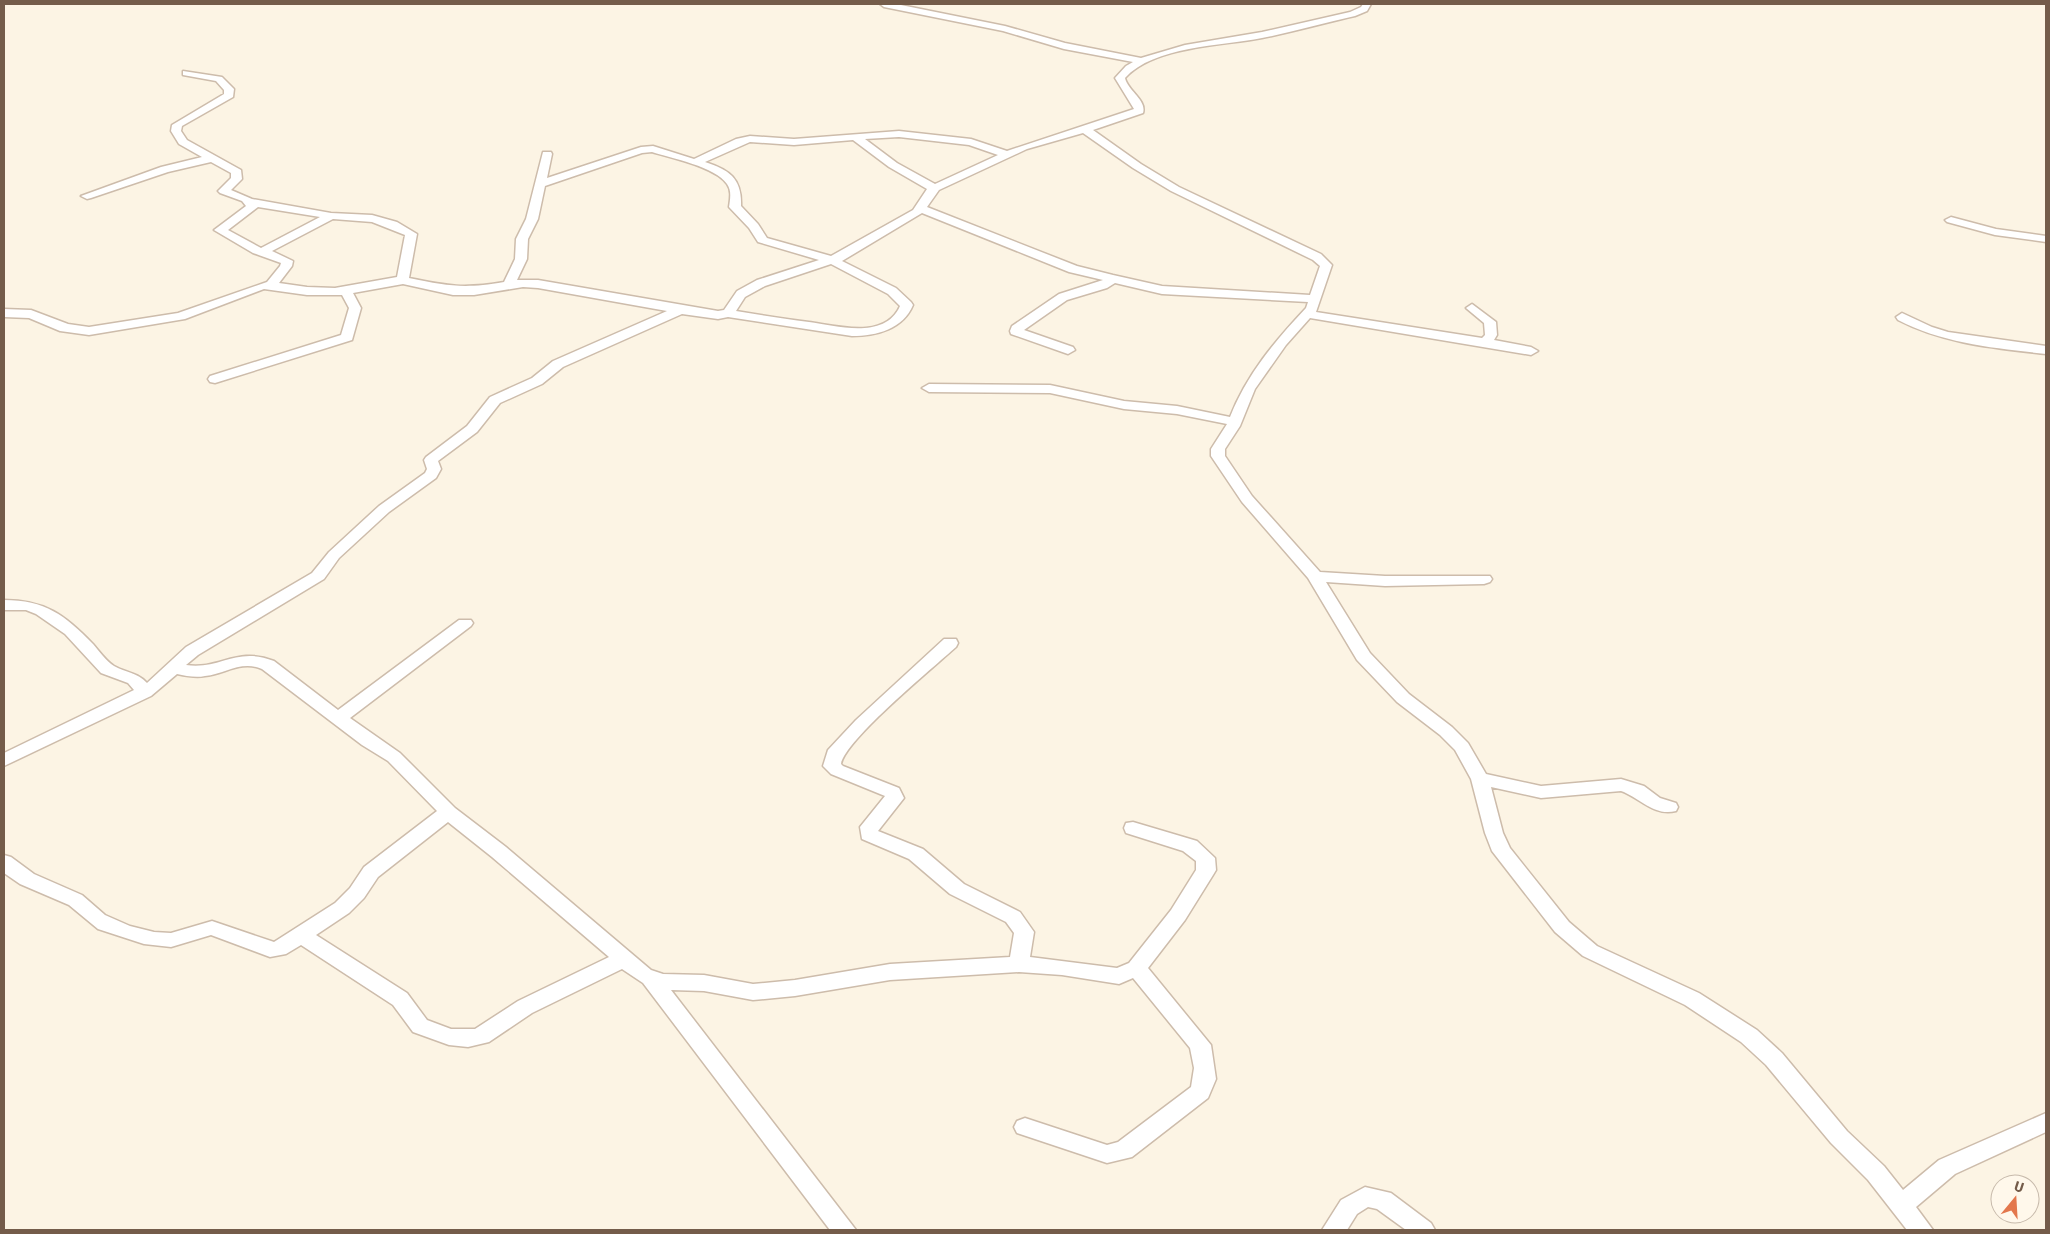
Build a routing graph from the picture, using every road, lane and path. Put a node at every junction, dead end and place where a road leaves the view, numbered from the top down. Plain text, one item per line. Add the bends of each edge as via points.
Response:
1 (884, 4) edge
2 (1367, 4) edge
3 (1142, 61) junction
4 (186, 73) dead end
5 (1085, 129) junction
6 (855, 136) junction
7 (547, 154) dead end
8 (1006, 154) junction
9 (213, 158) junction
10 (696, 162) junction
11 (541, 184) junction
12 (934, 188) junction
13 (87, 196) dead end
14 (251, 202) junction
15 (921, 209) junction
16 (331, 216) junction
17 (1951, 220) dead end
18 (2046, 239) edge
19 (262, 252) junction
20 (832, 260) junction
21 (1113, 279) junction
22 (403, 280) junction
23 (271, 285) junction
24 (508, 286) junction
25 (346, 291) junction
26 (1316, 299) junction
27 (1472, 308) dead end
28 (680, 310) junction
29 (4, 313) edge
30 (728, 313) junction
31 (1308, 314) junction
32 (1902, 317) dead end
33 (1487, 341) junction
34 (1068, 350) dead end
35 (2046, 350) edge
36 (1531, 351) dead end
37 (216, 379) dead end
38 (929, 388) dead end
39 (1235, 422) junction
40 (1315, 576) junction
41 (1484, 579) dead end
42 (4, 605) edge
43 (465, 623) dead end
44 (950, 643) dead end
45 (174, 669) junction
46 (145, 692) junction
47 (339, 718) junction
48 (4, 760) edge
49 (1480, 780) junction
50 (1669, 807) dead end
51 (448, 812) junction
52 (1133, 828) dead end
53 (4, 862) edge
54 (301, 935) junction
55 (624, 960) junction
56 (1019, 964) junction
57 (1136, 968) junction
58 (651, 979) junction
59 (2046, 1122) edge
60 (1025, 1127) dead end
61 (1901, 1206) junction
62 (844, 1230) edge
63 (1334, 1230) edge
64 (1423, 1230) edge
65 (1921, 1230) edge

1 - 3 street
2 - 3 street via 1352,14 1170,52
3 - 5 street via 1126,70 1120,78 1138,104 1139,111
4 - 9 street via 219,79 229,89 229,96 224,100 175,127 179,139
5 - 8 street
5 - 26 street via 1175,189 1262,234 1321,259 1326,265
6 - 8 street via 898,134 950,139 971,142
6 - 10 street via 794,142 750,139
6 - 12 street via 887,163
7 - 11 street
8 - 12 street
9 - 13 street via 165,169
9 - 14 street via 238,174 225,192
10 - 11 street via 661,150 642,150
10 - 20 street via 723,174 732,182 736,191 735,207 754,226 762,240
11 - 24 street via 532,219 522,239 521,259
12 - 15 street
14 - 16 street
14 - 19 street via 251,210 220,230
15 - 20 street via 853,251
15 - 21 street via 1078,272
16 - 19 street
16 - 22 street via 365,216 411,234
17 - 18 street via 1995,232
19 - 23 street via 287,261
20 - 30 street via 761,283 741,294
20 - 30 street via 892,290 907,305 904,313 880,330 862,332
21 - 26 street via 1162,290
21 - 34 street via 1063,297 1016,331
22 - 24 street via 453,291
22 - 25 street
23 - 25 street via 307,291
23 - 29 street via 256,287 181,316 89,331 65,328 30,314
24 - 28 street via 538,284
25 - 37 street via 355,308 347,337
26 - 31 street
27 - 33 street via 1490,322 1491,335
28 - 30 street via 718,315
28 - 45 street via 558,364 537,381 495,400 472,429 436,454 431,460 432,475 384,510 334,555 318,576 192,651
31 - 33 street via 1429,335
31 - 39 street via 1281,342 1248,389
32 - 35 street via 1947,336
33 - 36 street
38 - 39 street via 1050,389 1124,405 1177,410
39 - 40 street via 1218,450 1221,462 1247,499
40 - 41 street via 1385,581
40 - 49 street via 1363,656 1403,698 1455,738
42 - 46 street via 28,605 42,611 71,631 107,669 134,679
43 - 47 street
44 - 56 street via 857,730 834,754 832,766 893,792 895,798 869,827 869,834 916,854 957,889 1012,917 1022,927 1024,938
45 - 46 street
45 - 47 street via 206,671 248,658 256,659
46 - 48 street
47 - 51 street via 368,742 394,757
49 - 50 street via 1541,792 1622,785 1638,790 1652,802
49 - 61 street via 1502,851 1562,927 1590,951 1692,999 1749,1036 1774,1059 1840,1137 1876,1173
51 - 54 street via 371,872 342,908
51 - 55 street
52 - 57 street via 1190,846 1205,858 1206,870 1178,915
53 - 54 street via 26,880 71,898 96,919 121,930 170,940 202,928 212,928 270,950 279,949
54 - 55 street via 400,999 420,1026 468,1039 482,1036 525,1007
55 - 58 street
56 - 57 street via 1119,976
56 - 58 street via 890,972 765,992
57 - 60 street via 1200,1045 1205,1073 1200,1092 1124,1150 1107,1154
58 - 62 street
59 - 61 street via 1947,1167
61 - 65 street
63 - 64 street via 1349,1207 1365,1197 1383,1200

